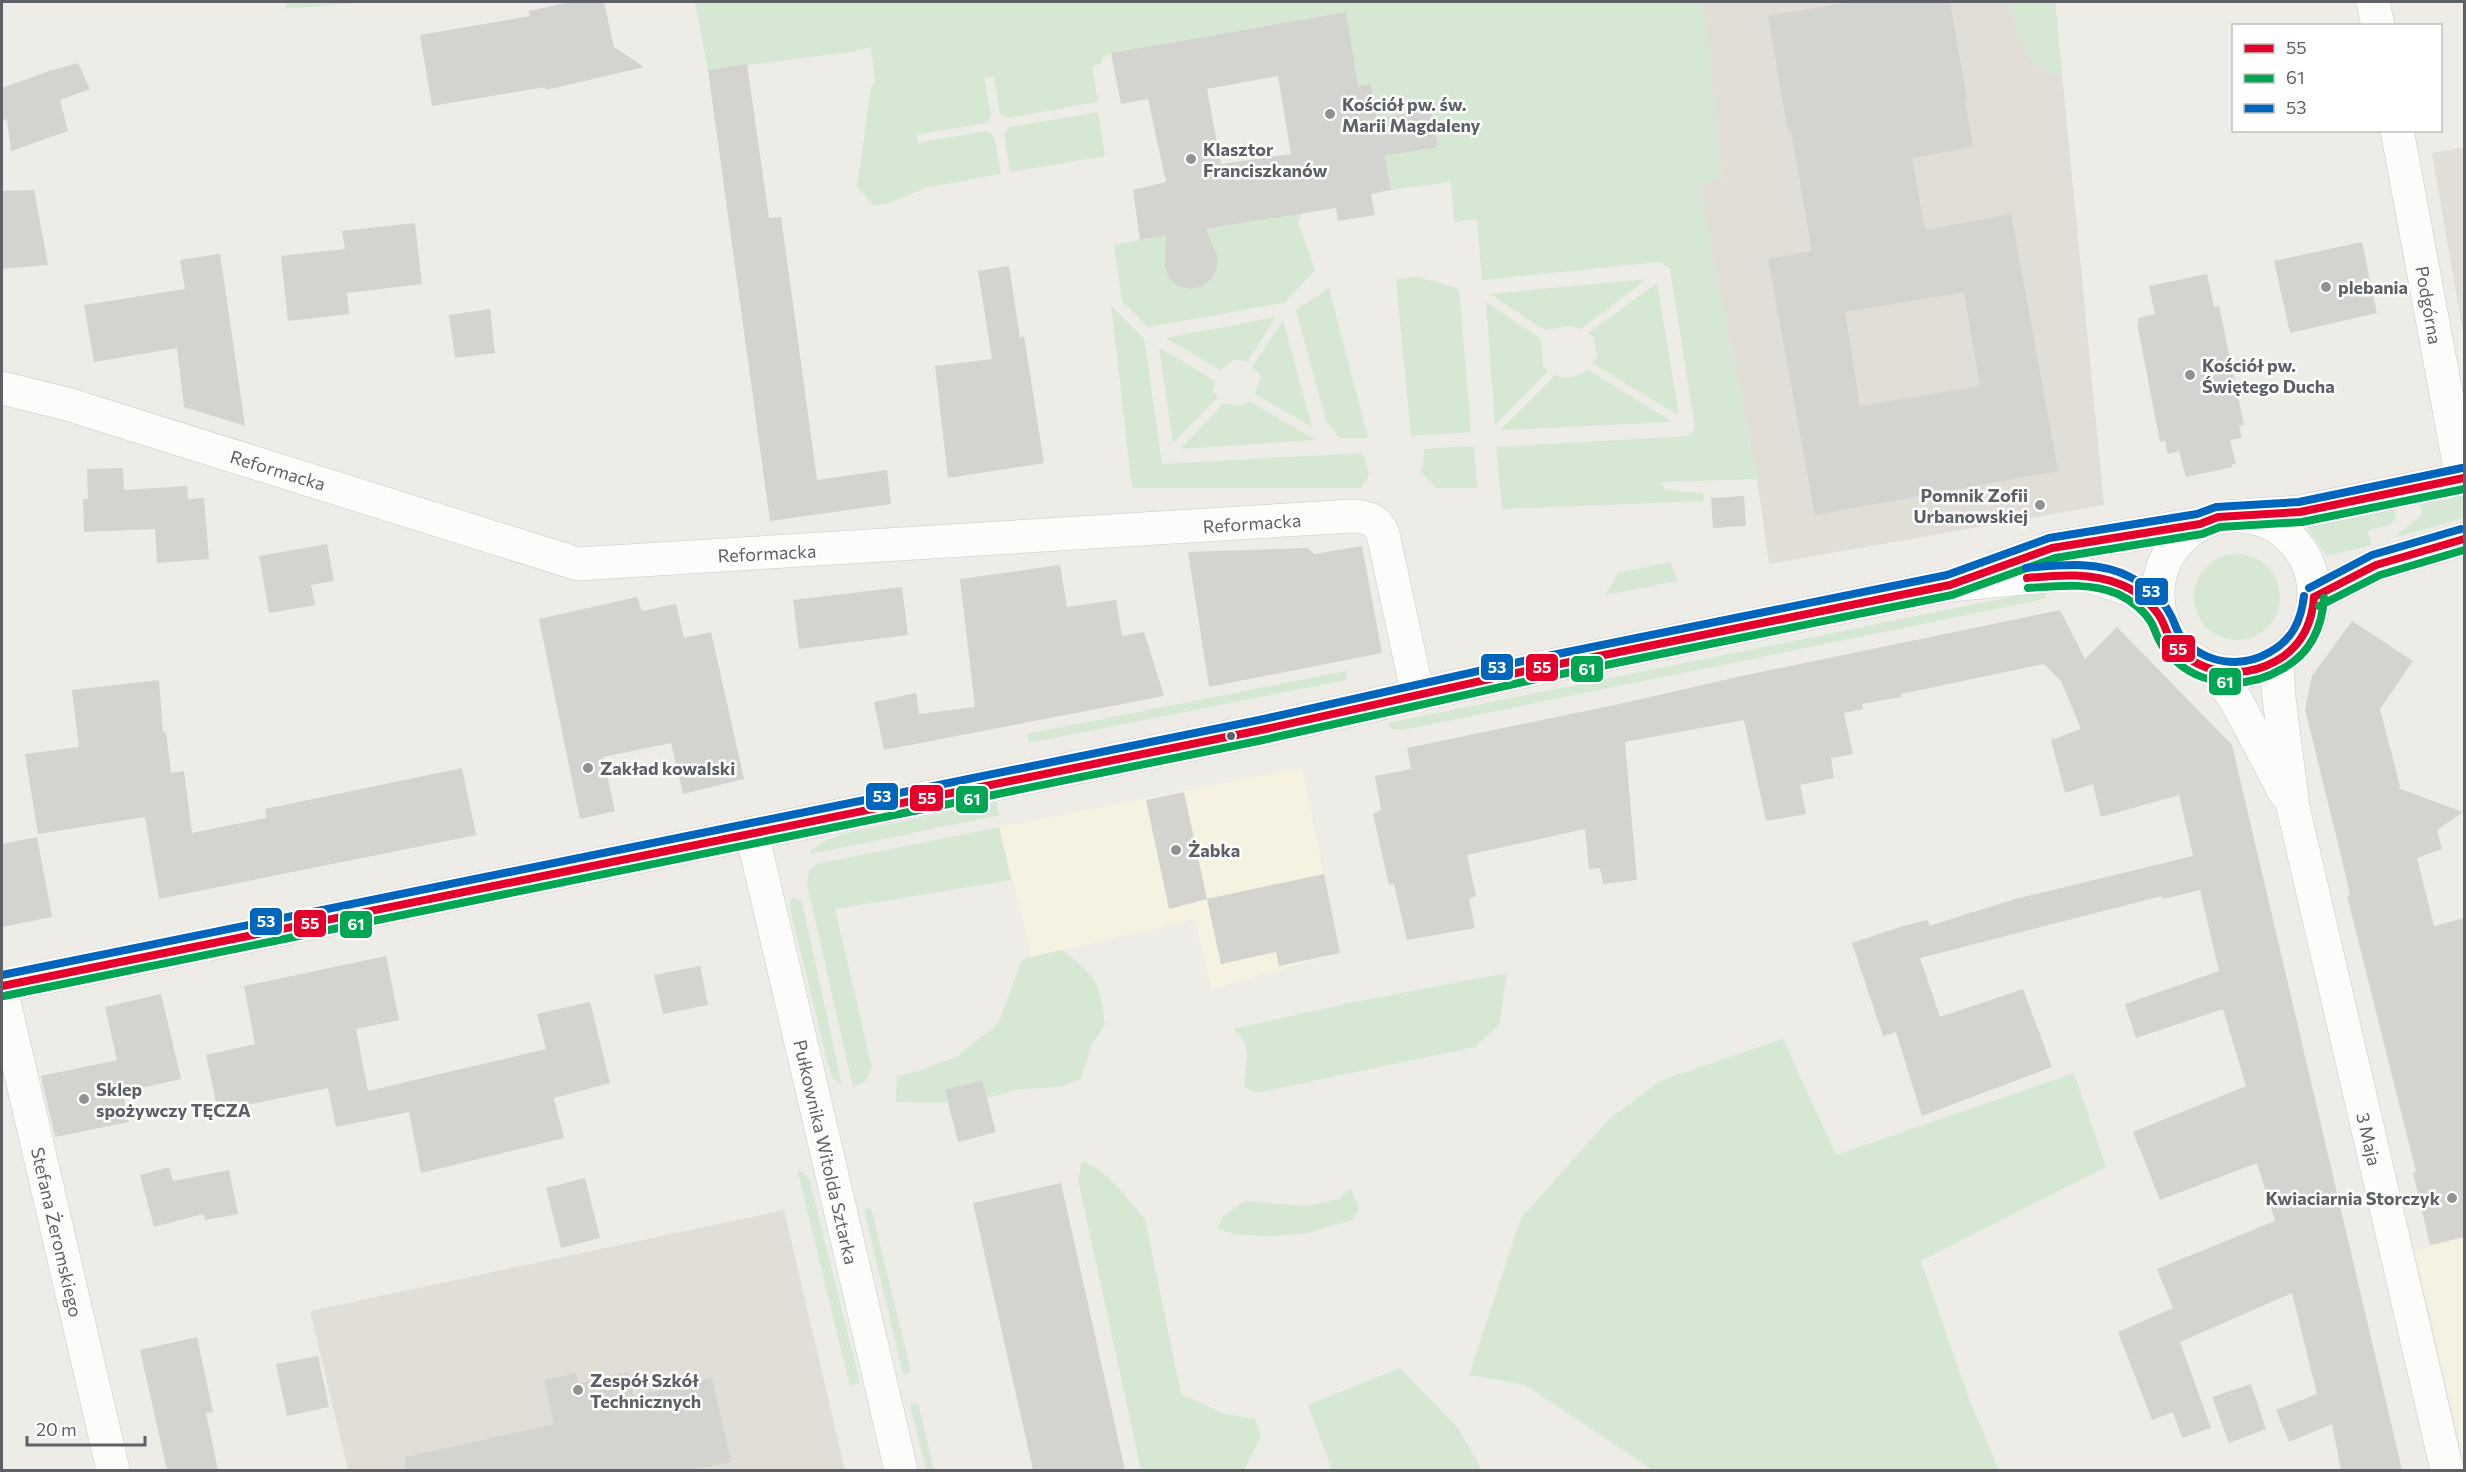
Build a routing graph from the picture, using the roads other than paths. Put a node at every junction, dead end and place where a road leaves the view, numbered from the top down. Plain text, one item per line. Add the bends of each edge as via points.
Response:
1 (2373, 2) edge
2 (2378, 24) edge
3 (2397, 132) edge
4 (2, 388) edge
5 (2463, 479) edge
6 (2238, 516) junction
7 (2200, 524) junction
8 (2464, 539) edge
9 (1950, 585) junction
10 (2314, 597) junction
11 (2158, 614) junction
12 (2277, 662) junction
13 (2216, 672) junction
14 (1418, 696) junction
15 (2293, 807) junction
16 (752, 833) junction
17 (2, 986) edge
18 (2, 993) edge
19 (113, 1470) edge
20 (901, 1470) edge
21 (2447, 1470) edge

1 - 2 street
3 - 5 street, Podgórna
4 - 14 street, Reformacka via 67,404 578,564 1369,518 1383,534
5 - 6 street via 2300,512
6 - 7 street via 2218,517
6 - 10 street via 2277,527 2292,539 2312,574
7 - 9 street via 2052,548
7 - 11 street via 2172,546 2158,578
8 - 10 street via 2376,564
9 - 11 street via 2086,575 2134,591
9 - 14 street
10 - 12 street via 2305,633
11 - 13 street via 2170,640 2190,660
12 - 13 street via 2248,673
12 - 15 street, 3 Maja
13 - 15 street, 3 Maja
14 - 16 street
15 - 21 street, 3 Maja
16 - 17 street
16 - 20 street, Pułkownika Witolda Sztarka
18 - 19 street, Stefana Żeromskiego

